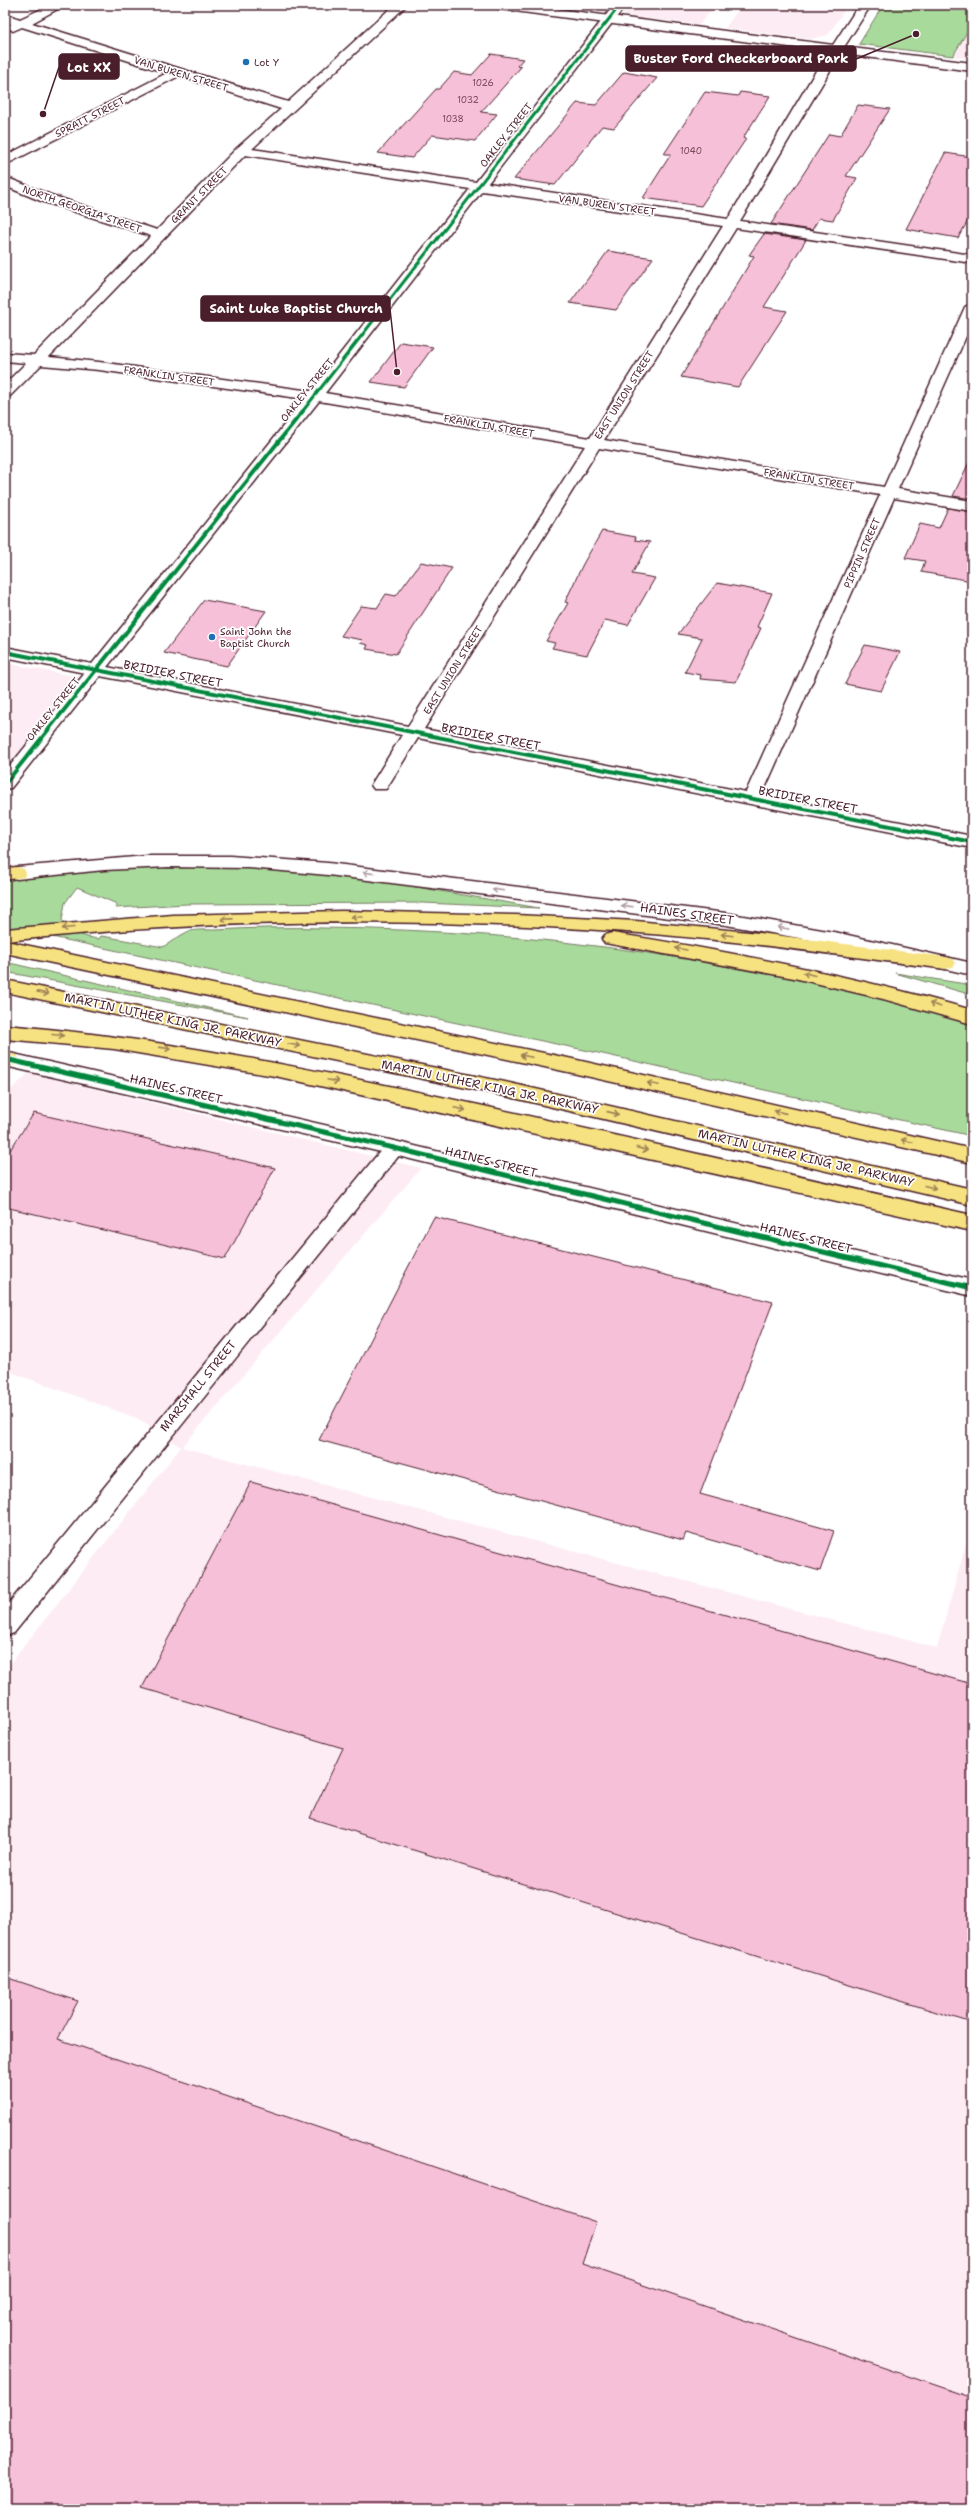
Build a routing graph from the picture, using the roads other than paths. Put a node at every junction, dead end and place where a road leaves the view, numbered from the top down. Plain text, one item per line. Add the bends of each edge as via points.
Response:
1 (59, 5) edge
2 (401, 5) edge
3 (499, 5) edge
4 (620, 5) edge
5 (865, 5) edge
6 (5, 18) edge
7 (608, 19) junction
8 (20, 23) junction
9 (5, 30) edge
10 (837, 49) junction
11 (972, 67) edge
12 (176, 73) junction
13 (289, 107) junction
14 (242, 151) junction
15 (5, 161) edge
16 (5, 181) edge
17 (478, 186) junction
18 (732, 223) junction
19 (160, 235) junction
20 (972, 258) edge
21 (972, 307) edge
22 (5, 357) edge
23 (37, 360) junction
24 (5, 393) edge
25 (314, 396) junction
26 (593, 443) junction
27 (889, 492) junction
28 (972, 506) edge
29 (5, 652) edge
30 (97, 669) junction
31 (414, 732) junction
32 (5, 784) edge
33 (380, 785) dead end
34 (751, 800) junction
35 (972, 842) edge
36 (9, 872) edge
37 (396, 917) junction
38 (5, 935) edge
39 (5, 947) edge
40 (946, 963) junction
41 (972, 969) edge
42 (5, 986) edge
43 (972, 1016) edge
44 (5, 1032) edge
45 (6, 1061) edge
46 (394, 1148) junction
47 (972, 1156) edge
48 (972, 1197) edge
49 (972, 1223) edge
50 (972, 1288) edge
51 (5, 1626) edge

1 - 8 street
2 - 13 street, GRANT STREET
3 - 7 street
4 - 7 street, OAKLEY STREET
5 - 10 street, EAST UNION STREET
6 - 8 street, VAN BUREN STREET
7 - 10 street
7 - 17 street, OAKLEY STREET
8 - 9 street
8 - 12 street, VAN BUREN STREET
10 - 11 street
10 - 18 street, EAST UNION STREET
12 - 13 street, VAN BUREN STREET
12 - 15 street, SPRATT STREET
13 - 14 street, GRANT STREET
14 - 17 street, VAN BUREN STREET
14 - 19 street, GRANT STREET
16 - 19 street, NORTH GEORGIA STREET via 46,198
17 - 18 street, VAN BUREN STREET
17 - 25 street, OAKLEY STREET
18 - 20 street, VAN BUREN STREET
18 - 26 street, EAST UNION STREET
19 - 23 street, GRANT STREET
21 - 27 street, PIPPIN STREET
22 - 23 street, FRANKLIN STREET
23 - 24 street, GRANT STREET
23 - 25 street, FRANKLIN STREET via 107,367
25 - 26 street, FRANKLIN STREET
25 - 30 street, OAKLEY STREET
26 - 27 street, FRANKLIN STREET
26 - 31 street, EAST UNION STREET
27 - 28 street, FRANKLIN STREET
27 - 34 street, PIPPIN STREET
29 - 30 street, BRIDIER STREET
30 - 31 street, BRIDIER STREET
30 - 32 street, OAKLEY STREET
31 - 33 street, EAST UNION STREET
31 - 34 street, BRIDIER STREET
34 - 35 street, BRIDIER STREET
40 -> 36 street, HAINES STREET via 818,935 726,919 293,865 142,862
37 -> 38 highway via 223,919 107,925
40 -> 37 highway via 696,932 566,922
43 -> 37 highway via 786,968 713,954 572,933
47 -> 39 highway via 516,1054
40 - 41 street, HAINES STREET
42 -> 48 highway, MARTIN LUTHER KING JR. PARKWAY via 505,1089
44 -> 49 highway via 126,1042 265,1066
45 - 46 street, HAINES STREET
46 - 50 street, HAINES STREET
46 - 51 street, MARSHALL STREET

